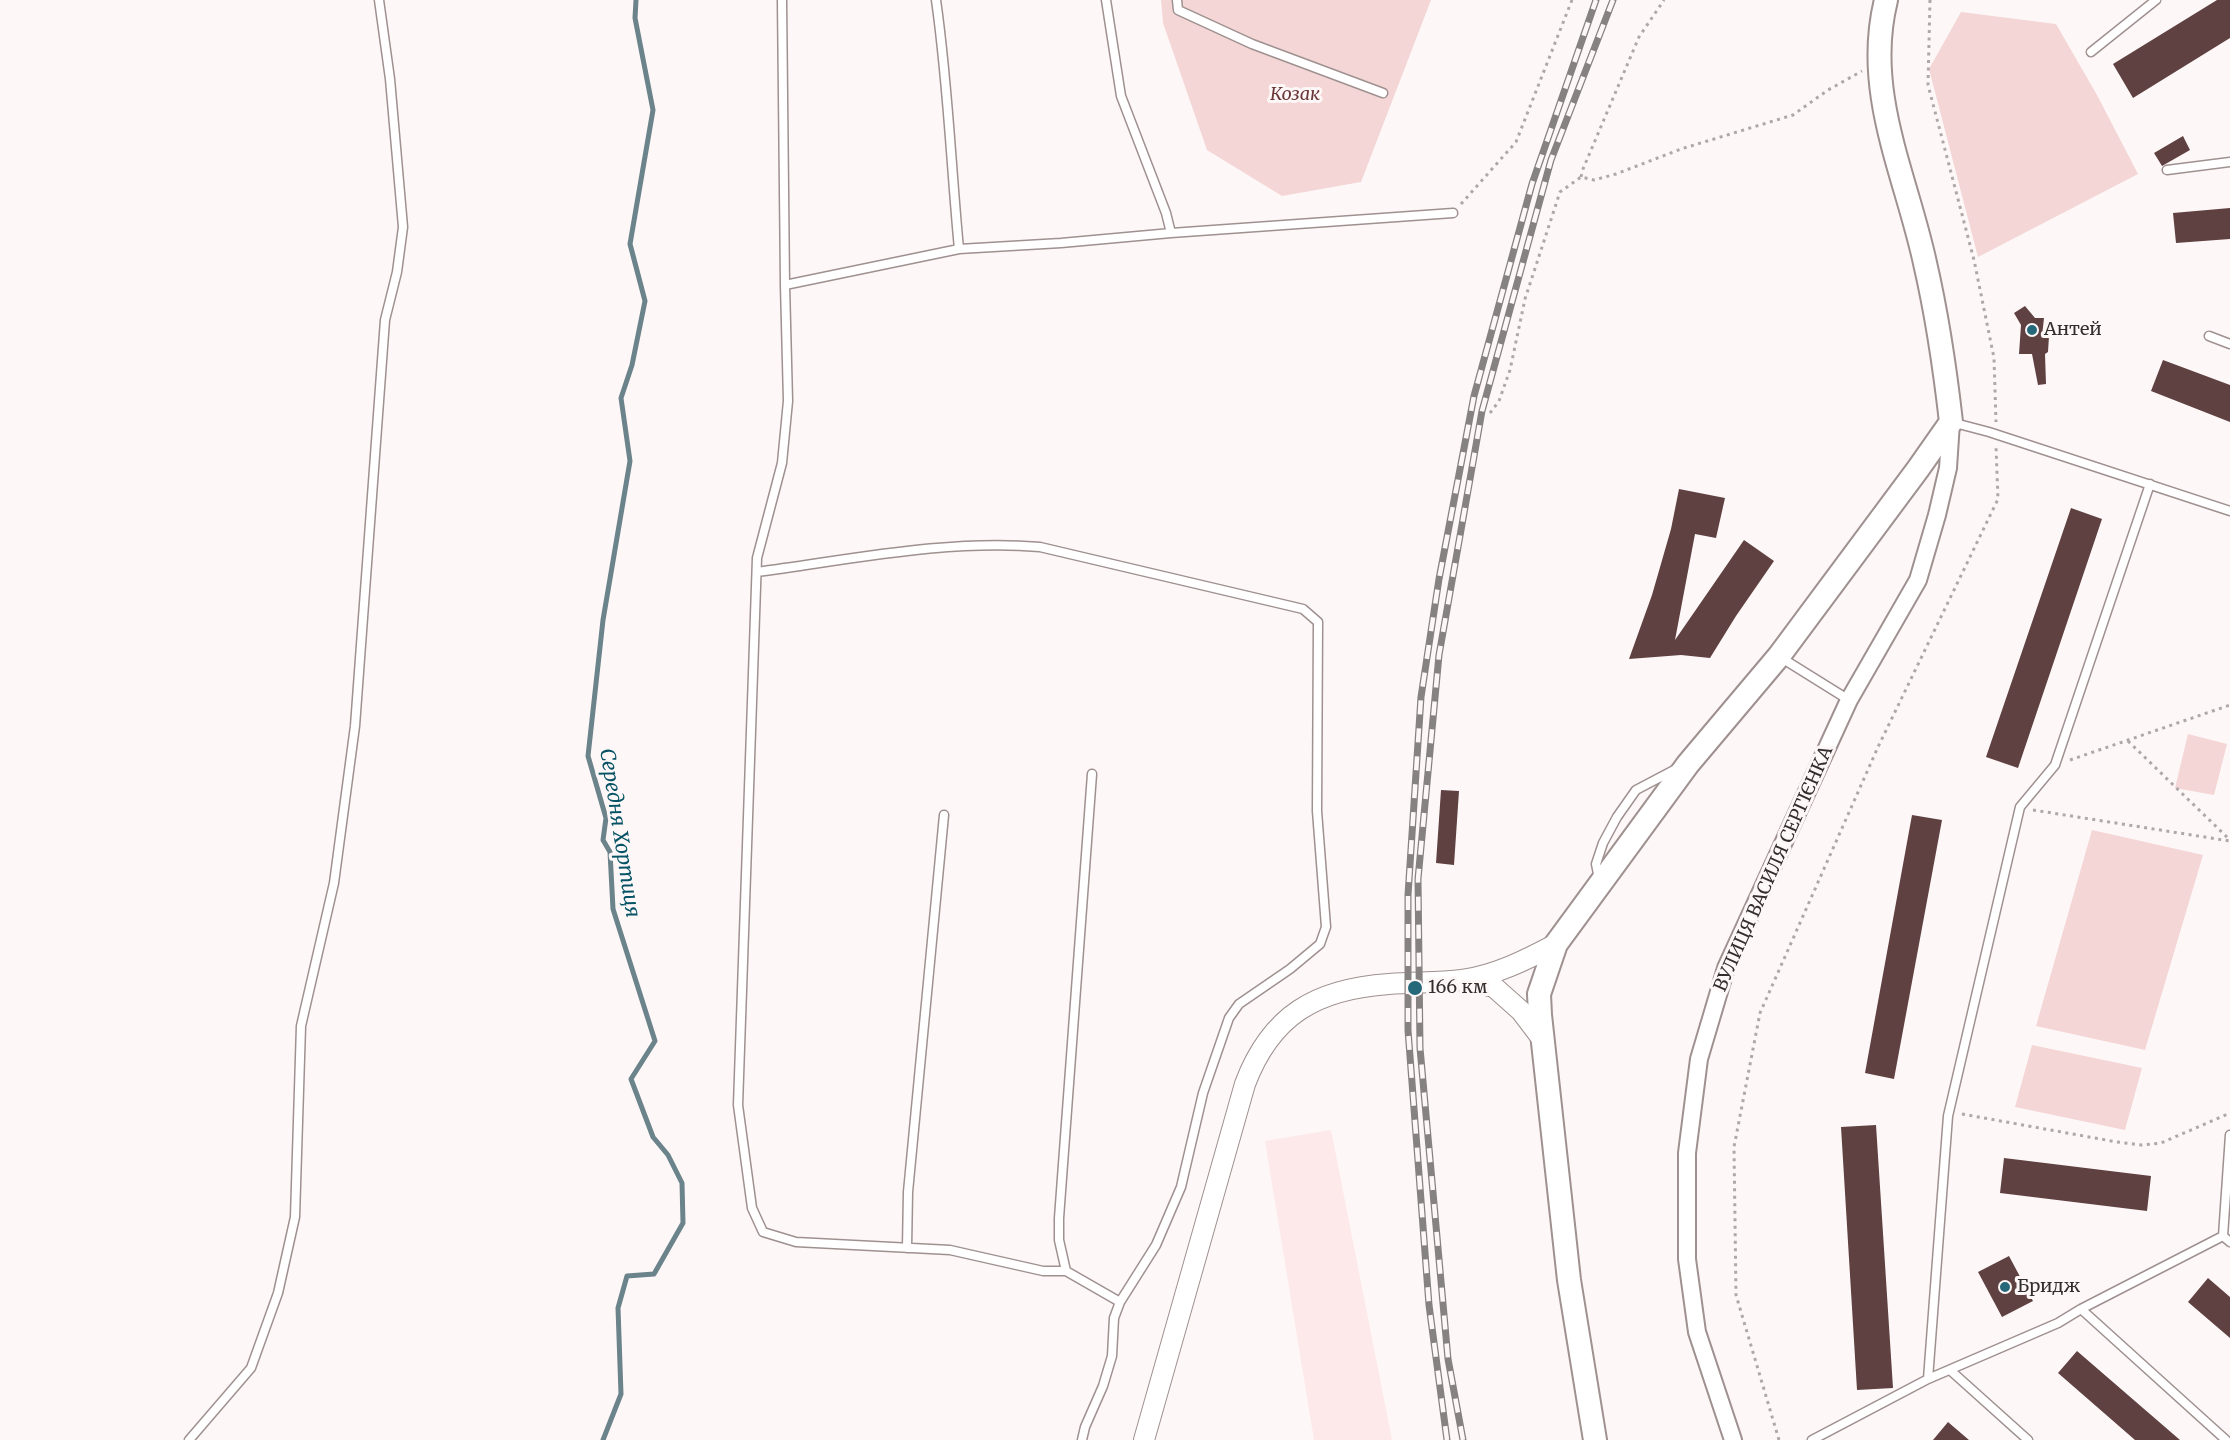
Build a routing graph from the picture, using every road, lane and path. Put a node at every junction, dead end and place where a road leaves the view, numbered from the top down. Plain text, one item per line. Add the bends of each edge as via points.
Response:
1 (379, 0) edge
2 (782, 0) edge
3 (936, 0) edge
4 (1106, 0) edge
5 (1177, 0) edge
6 (1572, 0) edge
7 (1664, 0) edge
8 (1886, 0) edge
9 (1930, 0) edge
10 (2156, 0) edge
11 (2091, 52) dead end
12 (1863, 70) dead end
13 (1383, 93) dead end
14 (2230, 162) edge
15 (2167, 170) dead end
16 (1581, 177) junction
17 (1453, 213) joint
18 (1171, 232) junction
19 (959, 249) junction
20 (785, 285) junction
21 (2209, 336) dead end
22 (2230, 345) edge
23 (1490, 413) dead end
24 (1951, 422) junction
25 (1996, 434) junction
26 (2150, 484) junction
27 (2230, 510) edge
28 (757, 572) junction
29 (1779, 656) junction
30 (1849, 700) junction
31 (2230, 705) edge
32 (2128, 740) junction
33 (2055, 765) junction
34 (1092, 774) dead end
35 (2020, 807) junction
36 (944, 815) dead end
37 (2230, 841) edge
38 (1556, 944) junction
39 (1463, 980) junction
40 (1543, 1040) junction
41 (1949, 1111) junction
42 (2230, 1113) edge
43 (2230, 1135) edge
44 (2226, 1239) edge
45 (907, 1248) junction
46 (1066, 1271) junction
47 (1120, 1302) junction
48 (2080, 1309) junction
49 (1950, 1370) junction
50 (1928, 1379) junction
51 (189, 1440) edge
52 (1082, 1440) edge
53 (1144, 1440) edge
54 (1595, 1440) edge
55 (1733, 1440) edge
56 (1779, 1440) edge
57 (1812, 1440) edge
58 (2028, 1440) edge
59 (2226, 1440) edge

1 - 51 lane via 403,227 385,320 355,726 334,883 301,1026 295,1217 278,1293 251,1368
2 - 20 lane
3 - 19 lane via 946,73
4 - 18 lane via 1121,96
5 - 13 lane via 1179,10 1242,39
6 - 17 path via 1516,142
7 - 16 path via 1639,37
8 - 24 main road, ВУЛИЦЯ ВАСИЛЯ СЕРГІЄНКА via 1880,22 1879,80 1897,164 1925,262
9 - 25 path via 1928,85 1974,260 1994,358
10 - 11 lane
12 - 16 path via 1793,115 1616,174 1594,180
14 - 15 lane
16 - 23 path via 1560,192 1525,298 1510,370 1499,401
17 - 18 lane
18 - 19 lane
19 - 20 lane
20 - 28 lane via 788,401 782,463 757,558
21 - 22 lane
24 - 25 lane
24 - 29 main road
24 - 30 street, ВУЛИЦЯ ВАСИЛЯ СЕРГІЄНКА via 1947,468 1918,580
25 - 26 lane
25 - 56 path via 1998,499 1878,747 1760,1013 1734,1147 1736,1294
26 - 27 lane
26 - 33 lane
28 - 45 lane via 738,1105 752,1208 764,1232 796,1242
28 - 47 lane via 939,548 1004,544 1040,547 1303,609 1318,622 1317,811 1326,927 1320,944 1239,1004 1229,1018 1203,1093 1181,1187 1156,1245
29 - 30 lane
29 - 38 main road via 1689,764
30 - 55 street, ВУЛИЦЯ ВАСИЛЯ СЕРГІЄНКА via 1726,968 1699,1059 1687,1153 1687,1258 1697,1332
31 - 32 path
32 - 33 path
32 - 37 path
33 - 35 lane
34 - 46 lane via 1059,1218
35 - 37 path
35 - 41 lane
36 - 45 lane
38 - 39 street via 1516,965
38 - 40 main road via 1539,994
39 - 40 street via 1494,987 1521,1011
39 - 53 street via 1385,984 1325,995 1288,1017 1264,1043 1245,1084
40 - 54 main road via 1569,1280
41 - 42 path via 2142,1145 2161,1143
41 - 50 lane
43 - 44 lane
44 - 48 lane
45 - 46 lane via 950,1250 1043,1271
46 - 47 lane
47 - 52 lane via 1114,1318 1112,1356
48 - 49 lane via 2058,1323
48 - 59 lane
49 - 50 lane
49 - 58 lane
50 - 57 lane

